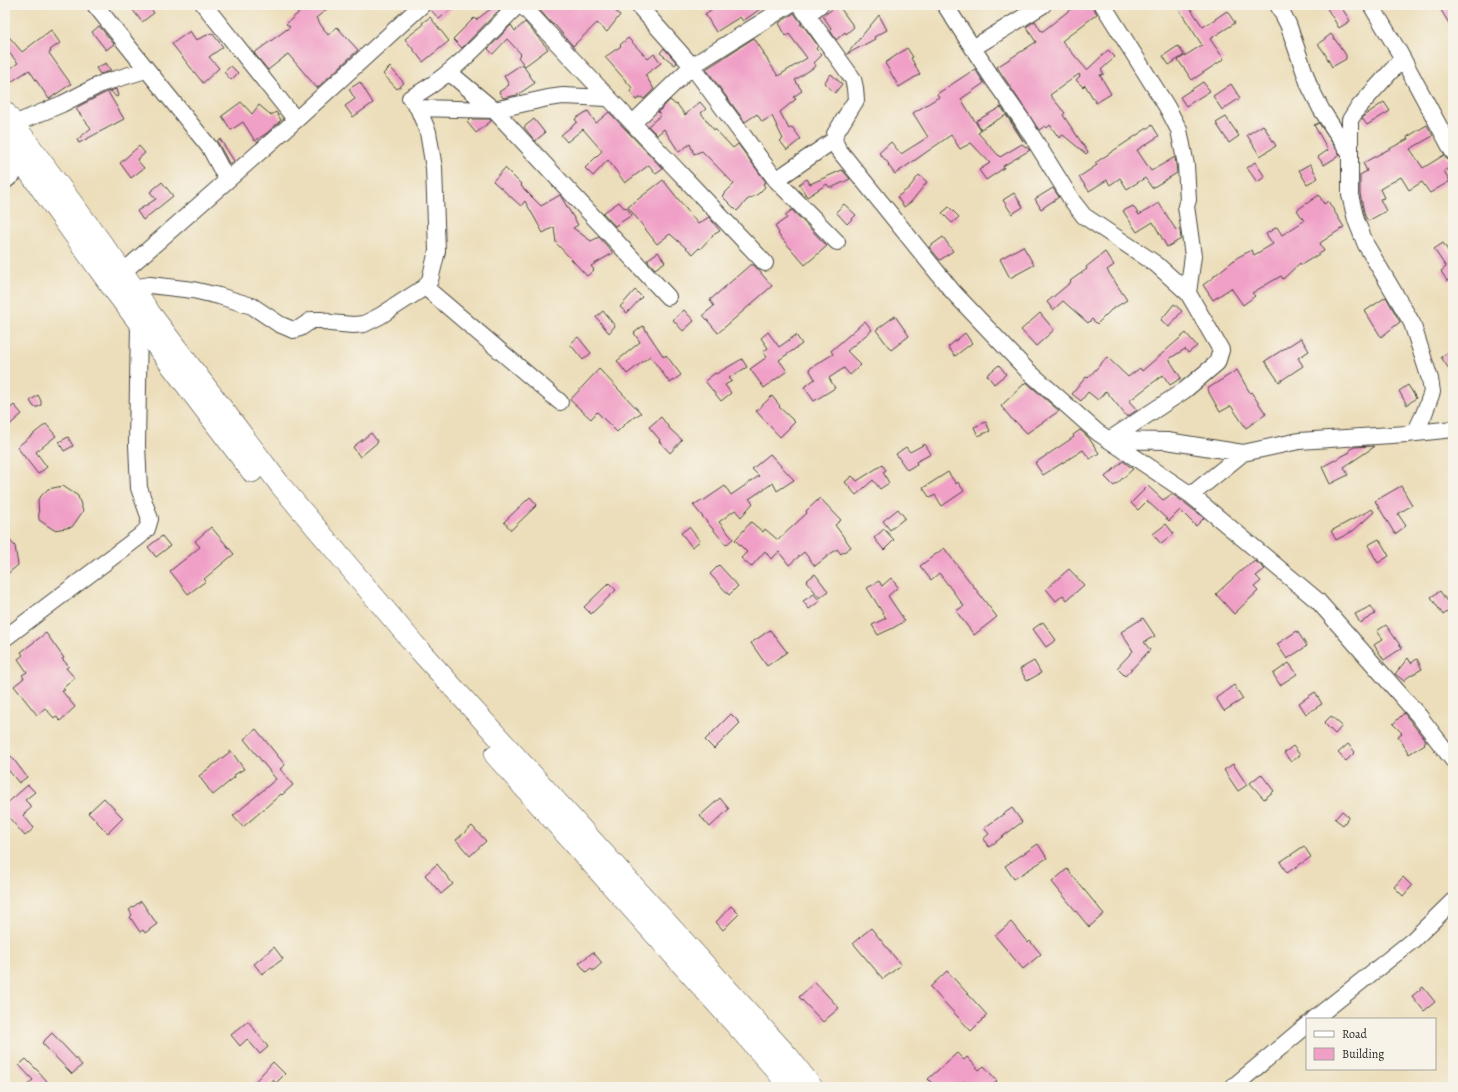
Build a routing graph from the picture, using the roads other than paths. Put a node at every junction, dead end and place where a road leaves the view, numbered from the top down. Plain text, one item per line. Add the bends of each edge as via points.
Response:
1 (95, 5) edge
2 (204, 5) edge
3 (422, 5) edge
4 (518, 5) edge
5 (522, 5) edge
6 (638, 5) edge
7 (789, 5) edge
8 (820, 5) edge
9 (945, 5) edge
10 (1043, 5) edge
11 (1103, 5) edge
12 (1278, 5) edge
13 (1371, 5) edge
14 (803, 10) edge
15 (973, 48) junction
16 (1402, 59) junction
17 (692, 66) junction
18 (146, 70) junction
19 (450, 73) junction
20 (607, 98) junction
21 (418, 108) junction
22 (494, 110) junction
23 (296, 120) junction
24 (633, 123) junction
25 (8, 126) edge
26 (834, 140) junction
27 (1349, 152) junction
28 (1453, 152) edge
29 (24, 165) junction
30 (228, 180) junction
31 (776, 180) junction
32 (5, 181) edge
33 (837, 242) dead end
34 (765, 263) dead end
35 (121, 281) junction
36 (425, 287) junction
37 (1188, 293) junction
38 (668, 298) dead end
39 (139, 324) junction
40 (560, 402) dead end
41 (1453, 429) edge
42 (1415, 433) junction
43 (1109, 440) junction
44 (1243, 453) junction
45 (1191, 495) junction
46 (5, 638) edge
47 (1453, 760) edge
48 (1453, 901) edge
49 (1315, 1018) edge
50 (1306, 1026) edge
51 (789, 1087) edge
52 (812, 1087) edge
53 (1233, 1087) edge

1 - 18 street
2 - 23 street
3 - 23 street
4 - 19 street
5 - 20 street
6 - 17 street
7 - 17 street
8 - 14 street
9 - 15 street
10 - 15 street
11 - 37 street via 1179,130 1186,165 1186,206 1193,256
12 - 27 street via 1288,24 1309,85
13 - 16 street
14 - 26 street via 853,79 856,88 856,100 835,134
15 - 37 street via 1084,216 1156,264
16 - 27 street via 1356,109 1350,120
16 - 28 street
17 - 24 street
17 - 31 street
18 - 25 street via 103,83 62,104
18 - 30 street via 210,148
19 - 21 street via 410,98
19 - 22 street
20 - 22 street via 556,97
20 - 24 street
21 - 22 street
21 - 36 street via 428,132 434,168 436,251 430,280
22 - 38 street
23 - 30 street
24 - 34 street
25 - 29 main road
25 - 35 main road
26 - 31 street
26 - 43 street via 838,149 953,292 1027,370
27 - 42 street via 1350,195 1356,220 1366,245 1412,323 1430,379 1432,392
29 - 32 street
29 - 35 main road
30 - 35 street
31 - 33 street
35 - 36 street via 219,296 252,306 293,330 312,320 364,324
35 - 39 main road
35 - 52 main road via 150,313 281,486 415,645 788,1056
36 - 40 street
37 - 43 street via 1221,350 1217,363 1185,390
39 - 46 street via 139,488 150,519 147,529
39 - 51 main road via 270,496 407,657
41 - 42 street
42 - 44 street via 1299,440
43 - 44 street via 1167,441
43 - 45 street
44 - 45 street
45 - 47 street via 1318,601 1419,716
48 - 49 street via 1413,940
50 - 53 street

